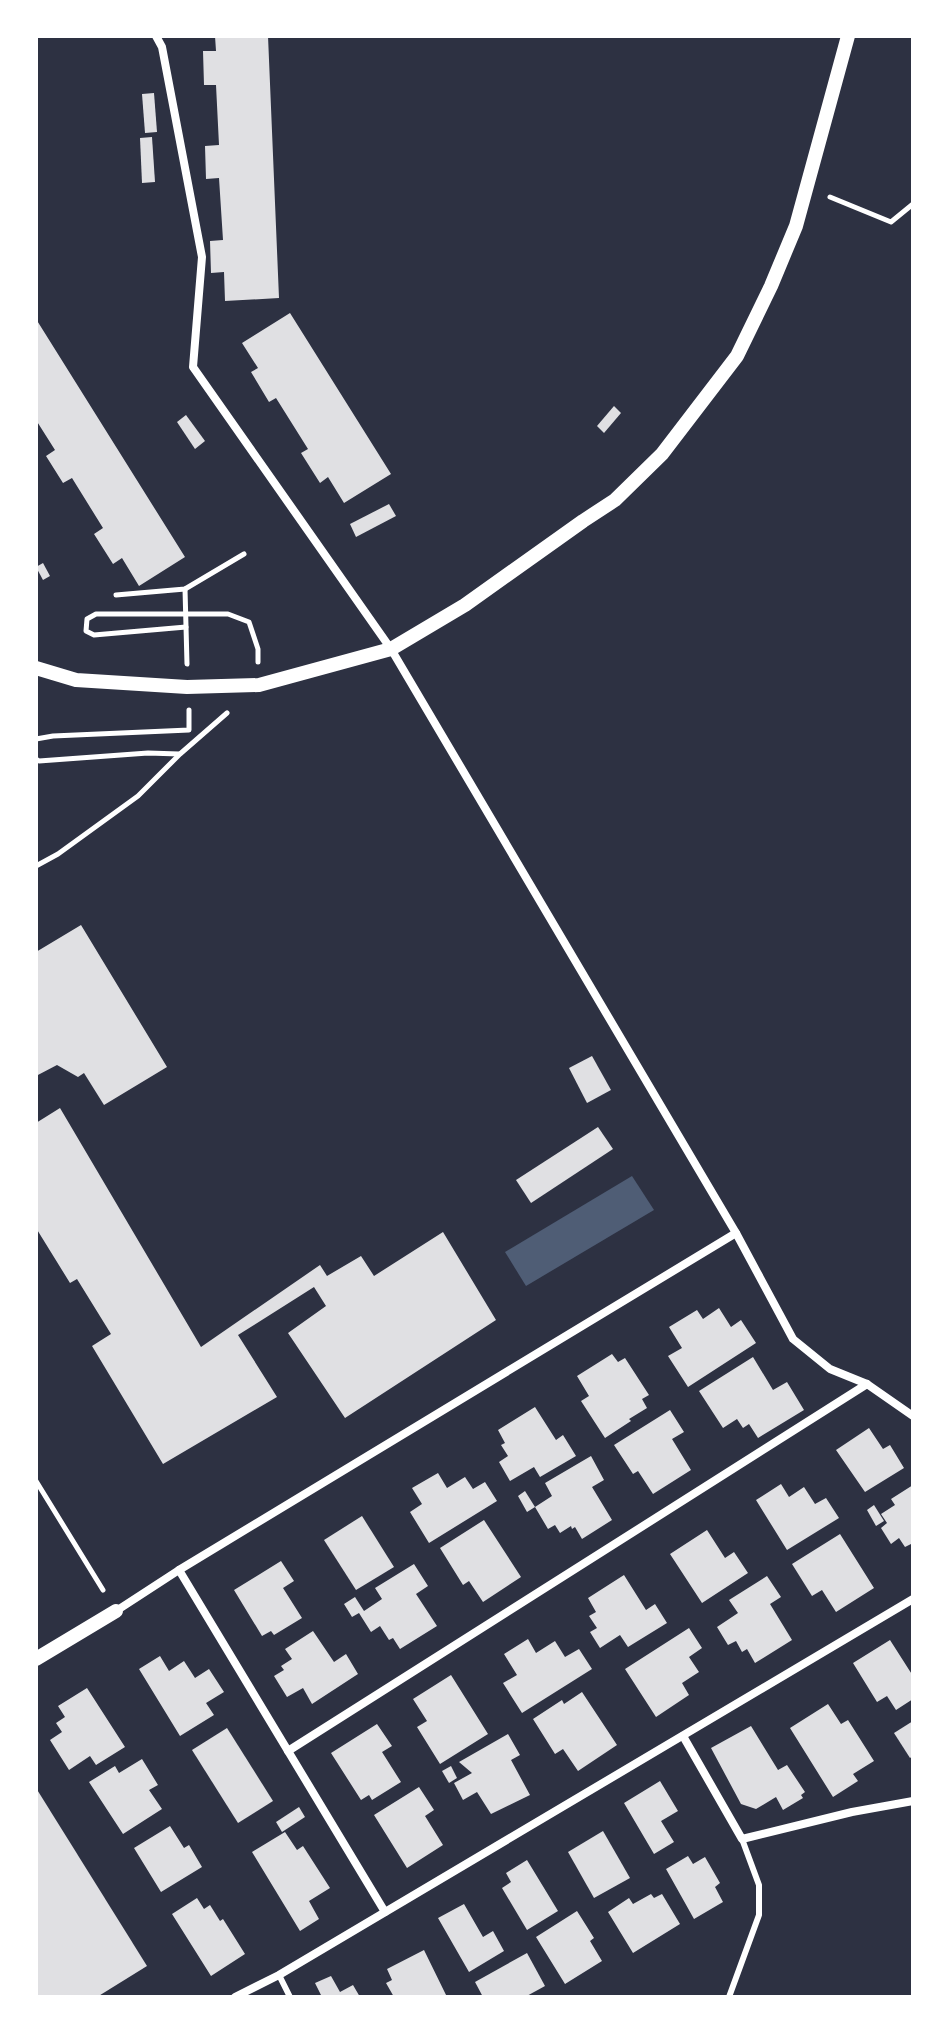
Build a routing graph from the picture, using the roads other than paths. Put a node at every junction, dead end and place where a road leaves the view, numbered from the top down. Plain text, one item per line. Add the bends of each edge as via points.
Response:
1 (156, 36) edge
2 (848, 36) edge
3 (391, 649) junction
4 (36, 668) edge
5 (736, 1233) junction
6 (867, 1384) junction
7 (913, 1416) edge
8 (179, 1570) junction
9 (913, 1599) edge
10 (116, 1611) joint
11 (36, 1659) edge
12 (683, 1736) junction
13 (288, 1751) junction
14 (913, 1801) edge
15 (742, 1839) junction
16 (385, 1912) junction
17 (279, 1975) junction
18 (235, 1997) edge
19 (290, 1997) edge
20 (729, 1997) edge

1 - 3 street via 202,257 193,367
2 - 3 street via 796,226 737,356 662,454 615,500 465,605
3 - 4 street via 259,685 76,680
3 - 5 street
5 - 6 street via 793,1339 830,1369
5 - 8 street
6 - 7 street
6 - 13 street
8 - 10 street
8 - 13 street
9 - 12 street
10 - 11 street
12 - 15 street
12 - 16 street
13 - 16 street
14 - 15 street
15 - 20 lane via 759,1885 759,1915
16 - 17 street
17 - 18 street
17 - 19 lane

